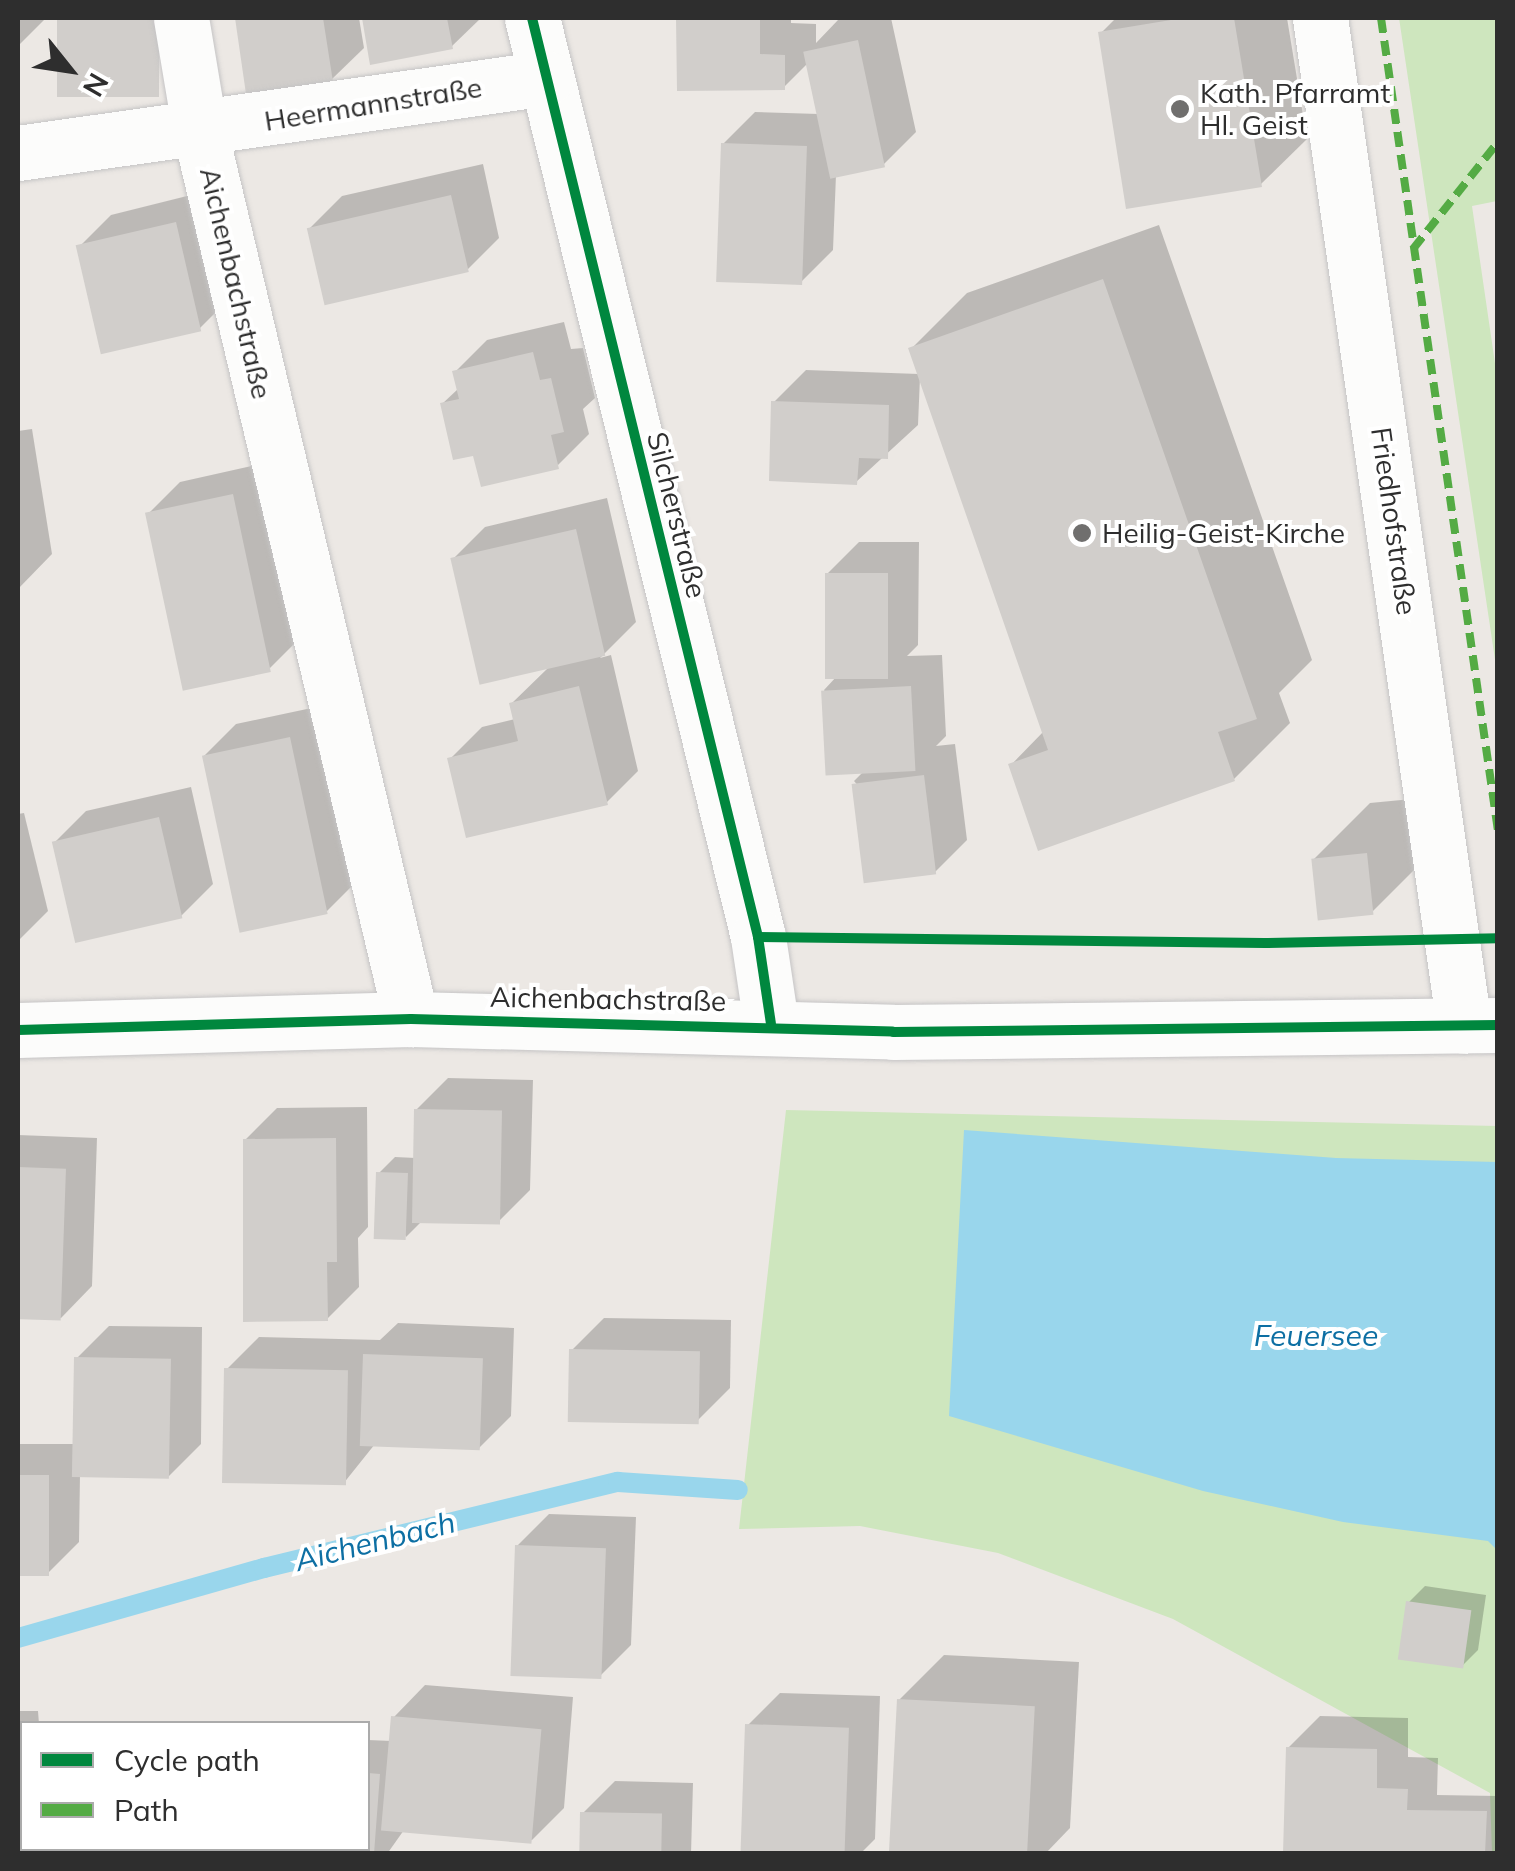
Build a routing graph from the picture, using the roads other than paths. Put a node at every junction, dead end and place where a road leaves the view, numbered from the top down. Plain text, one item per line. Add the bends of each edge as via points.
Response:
1 (181, 18) edge
2 (532, 18) edge
3 (1320, 18) edge
4 (546, 78) junction
5 (200, 131) junction
6 (18, 152) edge
7 (411, 1018) junction
8 (771, 1024) junction
9 (1481, 1026) edge
10 (18, 1030) edge

1 - 5 street
2 - 4 street, Silcherstraße
3 - 9 street, Friedhofstraße
4 - 5 street, Heermannstraße
4 - 8 street, Silcherstraße via 758,937
5 - 6 street, Heermannstraße
5 - 7 street, Aichenbachstraße
7 - 8 street, Aichenbachstraße
7 - 10 street, Aichenbachstraße
8 - 9 street, Aichenbachstraße via 893,1032

